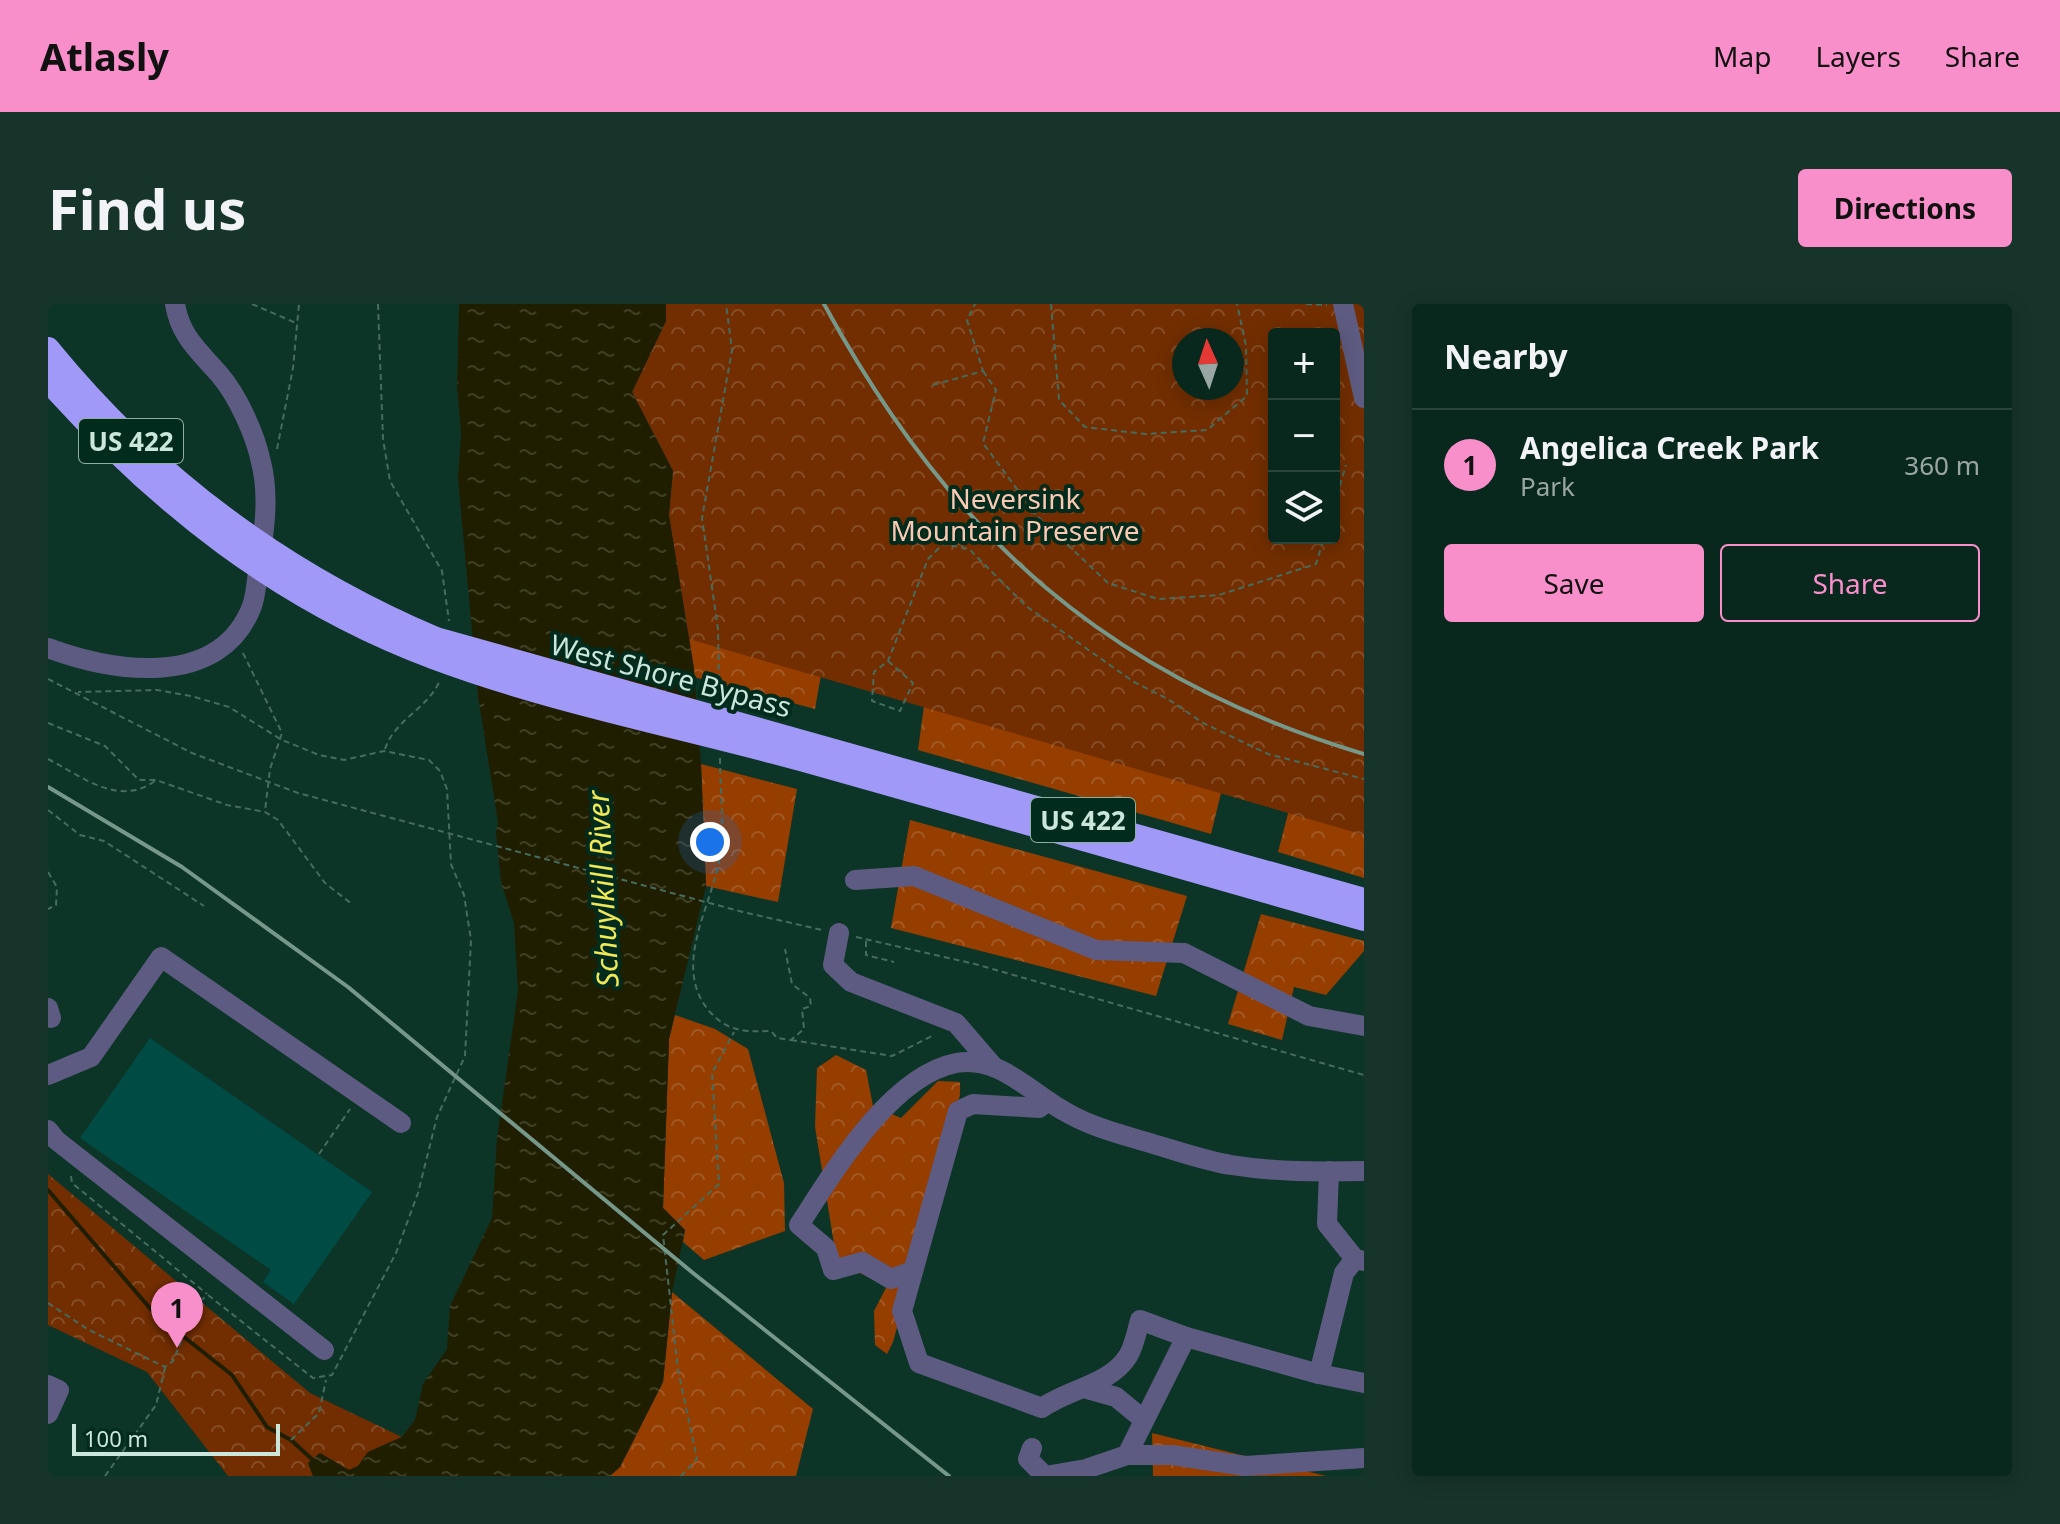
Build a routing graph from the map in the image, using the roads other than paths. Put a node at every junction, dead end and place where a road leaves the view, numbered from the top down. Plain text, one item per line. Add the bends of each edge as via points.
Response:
1 (175, 304) edge
2 (1344, 305) edge
3 (48, 349) edge
4 (48, 380) edge
5 (1364, 398) edge
6 (224, 533) junction
7 (48, 648) edge
8 (802, 750) junction
9 (855, 880) dead end
10 (1364, 900) edge
11 (1364, 919) edge
12 (839, 933) road end
13 (1364, 1026) edge
14 (993, 1066) junction
15 (48, 1075) edge
16 (1048, 1101) junction
17 (401, 1123) dead end
18 (48, 1130) edge
19 (1329, 1171) junction
20 (1364, 1171) edge
21 (1359, 1260) edge
22 (913, 1271) junction
23 (1186, 1337) junction
24 (324, 1350) dead end
25 (1319, 1374) junction
26 (1364, 1383) edge
27 (48, 1385) edge
28 (1084, 1388) junction
29 (48, 1414) edge
30 (1144, 1420) junction
31 (1032, 1448) dead end
32 (1127, 1455) junction
33 (1364, 1458) edge

1 - 7 street via 181,329 236,400 262,468 267,512 251,606 230,636 196,662 157,669 111,666
2 - 5 street
3 - 6 highway, West Shore Bypass / US 422 via 129,440
4 - 6 highway, West Shore Bypass / US 422 via 106,445
6 - 8 highway, West Shore Bypass / US 422 via 288,576 385,627
8 - 10 highway, West Shore Bypass / US 422
8 - 11 highway, West Shore Bypass / US 422
9 - 13 street via 914,876 1096,950 1184,953 1309,1016
12 - 14 street via 833,965 851,982 956,1023
14 - 16 street
14 - 22 street via 976,1061 953,1064 893,1101 857,1137 799,1225 826,1248 833,1270 862,1262 891,1279
15 - 17 street via 91,1057 161,957
16 - 19 street via 1096,1127 1227,1164
16 - 22 street via 1039,1108 973,1104 958,1111
18 - 24 street
19 - 20 street
19 - 21 street via 1327,1224
21 - 25 street via 1344,1273
22 - 28 street via 902,1311 919,1363 1042,1408 1059,1395
23 - 25 street
23 - 28 street via 1140,1320 1128,1357
23 - 30 street
25 - 26 street
27 - 29 street via 59,1390
28 - 30 street via 1116,1397
30 - 32 street
31 - 32 street via 1028,1459 1045,1476
32 - 33 street via 1172,1455 1245,1466

